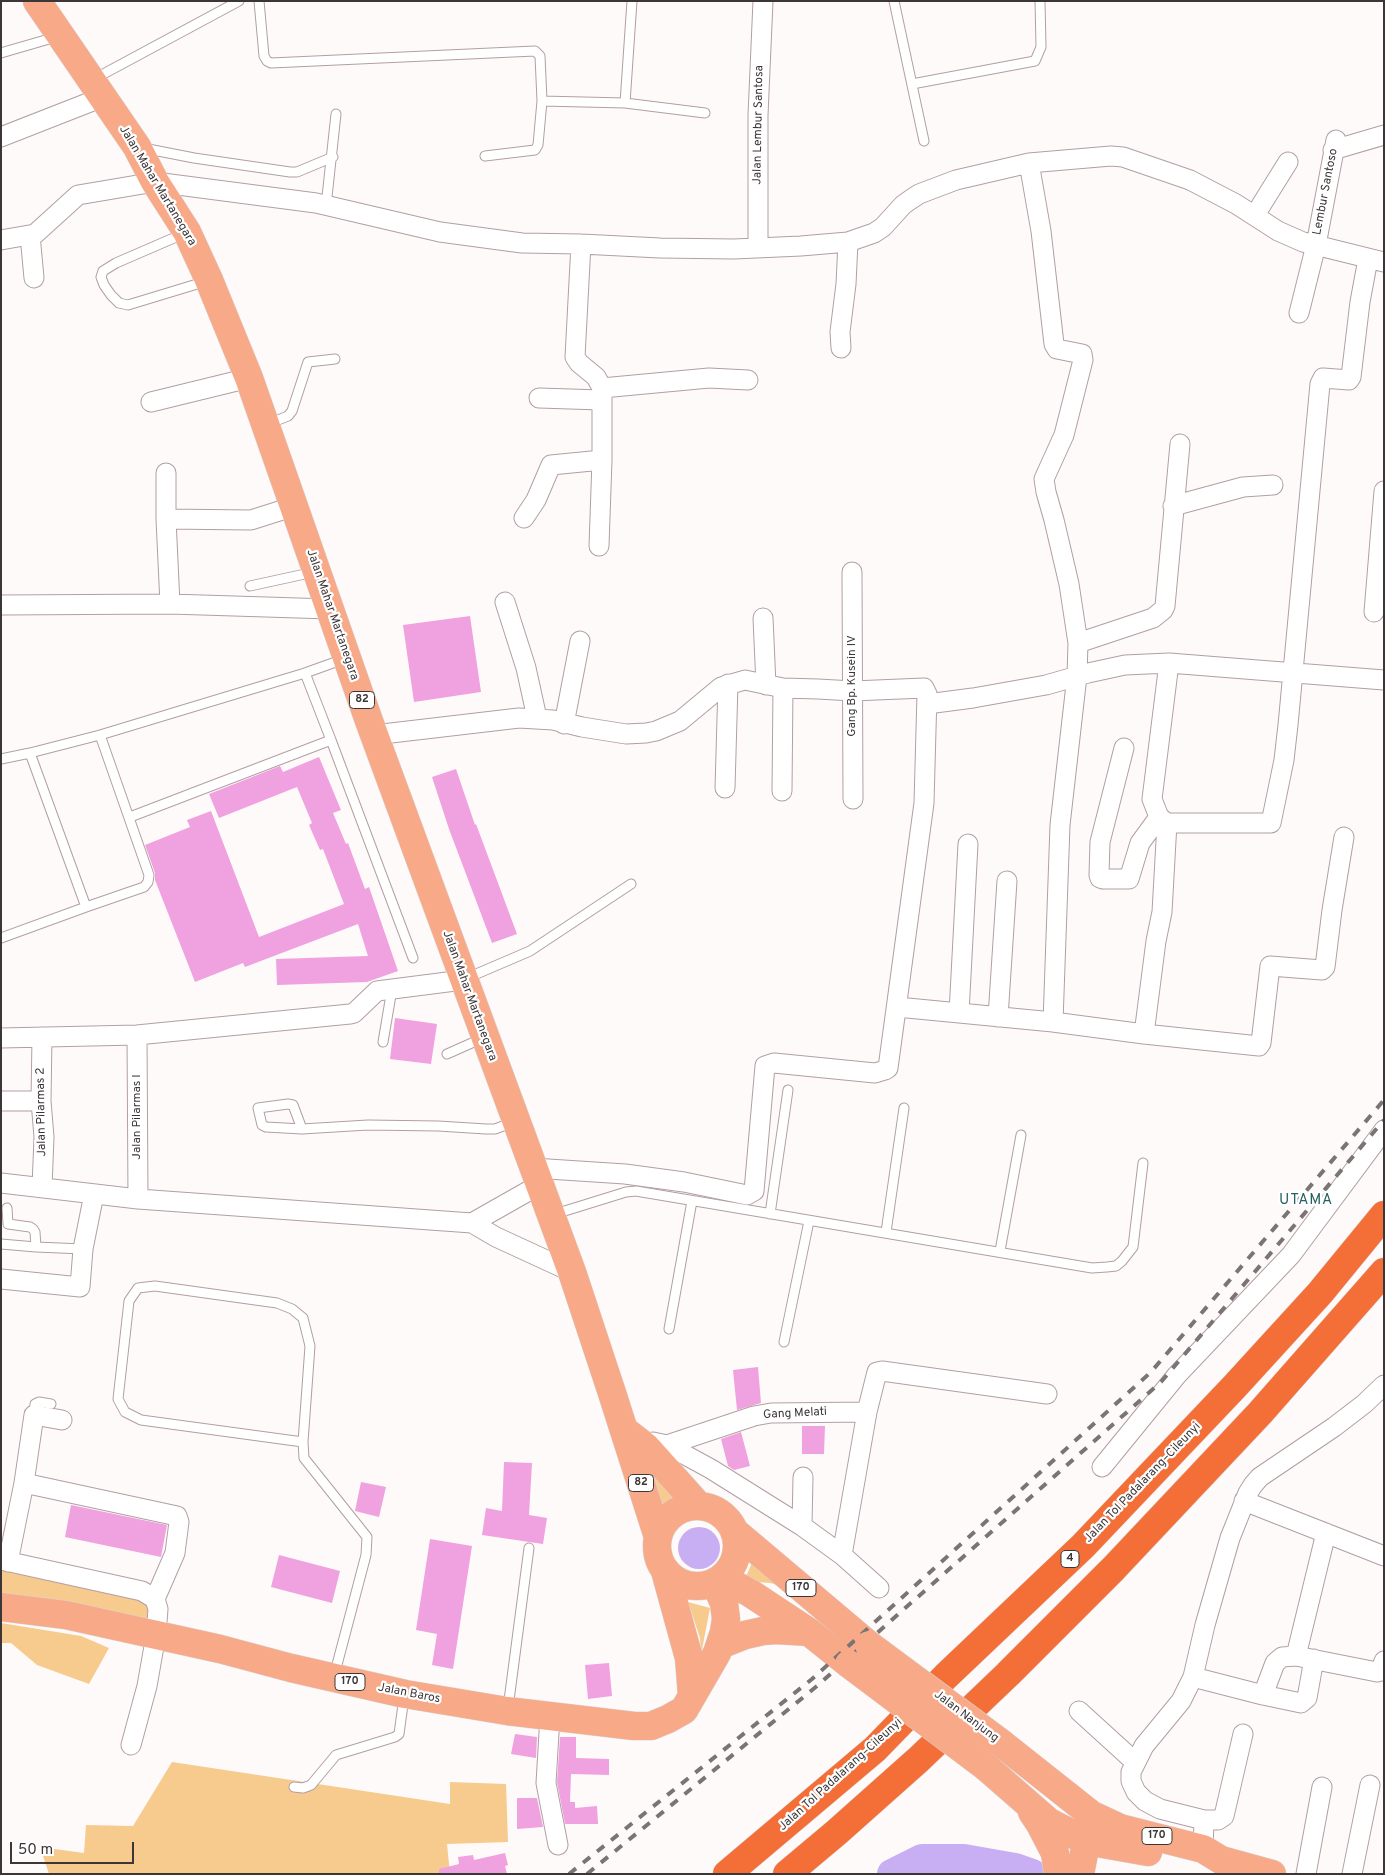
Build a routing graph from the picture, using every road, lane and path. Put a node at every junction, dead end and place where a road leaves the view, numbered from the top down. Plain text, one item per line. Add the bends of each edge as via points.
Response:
1 (38, 1) edge
2 (240, 1) edge
3 (259, 1) edge
4 (632, 1) edge
5 (762, 1) edge
6 (894, 1) edge
7 (1040, 1) edge
8 (61, 36) junction
9 (1, 53) edge
10 (912, 84) junction
11 (97, 89) junction
12 (542, 101) junction
13 (625, 103) junction
14 (705, 113) dead end
15 (336, 114) dead end
16 (1384, 135) edge
17 (1, 137) edge
18 (924, 141) dead end
19 (137, 147) junction
20 (485, 156) dead end
21 (333, 157) junction
22 (1288, 162) dead end
23 (1029, 163) junction
24 (155, 182) junction
25 (326, 206) junction
26 (1255, 215) junction
27 (187, 232) junction
28 (30, 235) junction
29 (1, 240) edge
30 (848, 242) junction
31 (581, 244) junction
32 (1316, 245) junction
33 (758, 248) junction
34 (1376, 261) edge
35 (34, 278) dead end
36 (209, 280) junction
37 (1299, 312) dead end
38 (840, 348) dead end
39 (335, 359) dead end
40 (249, 378) junction
41 (748, 380) dead end
42 (601, 394) junction
43 (539, 398) dead end
44 (151, 402) dead end
45 (266, 425) junction
46 (1180, 444) dead end
47 (602, 460) junction
48 (166, 474) dead end
49 (1273, 485) dead end
50 (1384, 491) edge
51 (294, 506) junction
52 (1173, 506) junction
53 (524, 518) dead end
54 (166, 519) junction
55 (599, 546) dead end
56 (317, 571) junction
57 (852, 572) dead end
58 (250, 586) dead end
59 (505, 602) dead end
60 (170, 604) junction
61 (1, 605) edge
62 (330, 609) junction
63 (1374, 612) dead end
64 (762, 618) dead end
65 (580, 640) dead end
66 (1078, 643) junction
67 (346, 658) junction
68 (1169, 663) junction
69 (1293, 672) junction
70 (305, 673) junction
71 (1076, 676) junction
72 (1384, 680) edge
73 (728, 684) junction
74 (774, 686) junction
75 (853, 690) junction
76 (927, 704) junction
77 (537, 718) junction
78 (564, 724) junction
79 (100, 735) junction
80 (374, 735) junction
81 (331, 740) junction
82 (1124, 748) dead end
83 (30, 753) junction
84 (1, 759) edge
85 (725, 788) dead end
86 (782, 791) dead end
87 (853, 799) dead end
88 (130, 817) junction
89 (1163, 820) junction
90 (1344, 837) dead end
91 (968, 844) dead end
92 (1007, 882) dead end
93 (631, 884) dead end
94 (86, 906) junction
95 (1, 938) edge
96 (412, 958) dead end
97 (463, 980) junction
98 (392, 988) junction
99 (897, 1007) junction
100 (959, 1013) junction
101 (998, 1017) junction
102 (1053, 1022) junction
103 (1144, 1034) junction
104 (137, 1035) junction
105 (42, 1037) junction
106 (484, 1037) junction
107 (1, 1038) edge
108 (383, 1042) dead end
109 (447, 1054) dead end
110 (788, 1090) dead end
111 (1, 1101) edge
112 (41, 1101) junction
113 (904, 1108) dead end
114 (516, 1121) junction
115 (302, 1129) junction
116 (1384, 1130) edge
117 (1021, 1135) dead end
118 (1143, 1163) dead end
119 (536, 1176) junction
120 (1, 1183) edge
121 (42, 1187) junction
122 (94, 1194) junction
123 (138, 1199) junction
124 (692, 1201) junction
125 (7, 1208) dead end
126 (770, 1214) junction
127 (1384, 1215) edge
128 (551, 1216) junction
129 (810, 1222) junction
130 (472, 1223) junction
131 (886, 1232) junction
132 (1, 1244) edge
133 (36, 1247) junction
134 (83, 1249) junction
135 (1000, 1251) junction
136 (572, 1272) junction
137 (1384, 1272) edge
138 (1, 1279) edge
139 (669, 1329) dead end
140 (784, 1342) dead end
141 (1384, 1385) edge
142 (1046, 1394) dead end
143 (51, 1404) dead end
144 (867, 1412) junction
145 (34, 1415) junction
146 (62, 1420) dead end
147 (624, 1430) junction
148 (303, 1442) junction
149 (656, 1446) junction
150 (1102, 1467) dead end
151 (803, 1477) dead end
152 (24, 1483) junction
153 (1244, 1501) junction
154 (699, 1506) junction
155 (802, 1526) junction
156 (734, 1531) junction
157 (1326, 1533) junction
158 (658, 1537) junction
159 (529, 1548) dead end
160 (842, 1555) junction
161 (1384, 1556) edge
162 (5, 1561) edge
163 (665, 1571) junction
164 (715, 1583) junction
165 (879, 1588) dead end
166 (155, 1599) junction
167 (1, 1607) edge
168 (808, 1632) junction
169 (156, 1635) junction
170 (720, 1645) junction
171 (1305, 1658) junction
172 (1384, 1661) edge
173 (1193, 1677) junction
174 (333, 1678) junction
175 (404, 1694) junction
176 (692, 1696) junction
177 (1263, 1696) junction
178 (507, 1711) junction
179 (1079, 1711) dead end
180 (550, 1716) junction
181 (1243, 1734) dead end
182 (131, 1745) dead end
183 (1135, 1762) junction
184 (1370, 1785) dead end
185 (294, 1787) dead end
186 (1322, 1787) dead end
187 (1024, 1800) junction
188 (1204, 1820) junction
189 (1089, 1828) junction
190 (558, 1845) dead end
191 (1212, 1854) junction
192 (1069, 1871) edge
193 (727, 1874) edge
194 (787, 1874) edge
195 (1272, 1874) edge
196 (1306, 1874) edge
197 (1352, 1874) edge

1 - 8 main road, Jalan Mahar Martanegara / 82
2 - 11 lane via 105,72
3 - 12 lane via 264,56 271,63 535,51 540,56
4 - 13 lane
5 - 33 street, Jalan Lembur Santosa
6 - 10 lane
7 - 10 lane via 1041,47 1034,61
8 - 9 lane
8 - 11 main road, Jalan Mahar Martanegara / 82
10 - 18 lane
11 - 17 street
11 - 19 main road, Jalan Mahar Martanegara / 82
12 - 13 lane
12 - 20 lane via 535,150
13 - 14 lane
15 - 21 lane
16 - 32 street, Lembur Santoso via 1335,145
19 - 21 lane via 290,172
19 - 24 main road, Jalan Mahar Martanegara / 82
21 - 25 lane
22 - 26 street
23 - 26 street via 1123,157 1190,180
23 - 30 street via 956,180 918,194 883,227
23 - 66 street via 1041,231 1054,344 1057,349 1082,354 1083,357 1064,436 1045,475 1044,484 1069,584
24 - 25 street
24 - 27 main road, Jalan Mahar Martanegara / 82
24 - 28 street via 78,196 41,230
25 - 31 street via 440,232 522,243
26 - 32 street via 1278,232
27 - 36 main road, Jalan Mahar Martanegara / 82
27 - 36 lane via 103,271 104,285 119,303 128,305
28 - 29 street
28 - 35 street
30 - 33 street
30 - 38 street
31 - 33 street
31 - 42 street via 576,357 596,378
32 - 34 street
32 - 37 street, Lembur Santoso
34 - 69 street via 1360,302 1352,377 1349,380 1326,378 1320,384
36 - 40 main road, Jalan Mahar Martanegara / 82
39 - 45 lane via 308,362 292,411 288,416
40 - 44 street
40 - 45 main road, Jalan Mahar Martanegara / 82
41 - 42 street via 709,378
42 - 43 street
42 - 47 street
45 - 51 main road, Jalan Mahar Martanegara / 82
46 - 52 street
47 - 53 street via 551,465
47 - 55 street
48 - 54 street
49 - 52 street via 1243,487
50 - 63 street
51 - 54 street via 251,520
51 - 56 main road, Jalan Mahar Martanegara / 82
52 - 66 street via 1165,606 1153,618
54 - 60 street
56 - 58 lane
56 - 62 main road, Jalan Mahar Martanegara / 82
57 - 75 street, Gang Bp. Kusein IV
59 - 77 street via 526,668
60 - 61 street
60 - 62 street
62 - 67 main road, Jalan Mahar Martanegara / 82
64 - 74 street
65 - 78 street
66 - 71 street
67 - 70 lane
67 - 80 main road, Jalan Mahar Martanegara / 82
68 - 69 street
68 - 71 street via 1125,665
68 - 89 street via 1152,799
69 - 72 street
69 - 89 street via 1284,760 1273,822
70 - 79 lane
70 - 81 lane
71 - 76 street via 1046,685
71 - 102 street via 1060,825
73 - 74 street via 745,680
73 - 78 street via 680,720 656,731 626,734
73 - 85 street
74 - 75 street
74 - 86 street
75 - 76 street via 924,688
75 - 87 street, Gang Bp. Kusein IV
76 - 99 street via 924,803
77 - 78 street
77 - 80 street
79 - 83 lane
79 - 88 lane
80 - 97 main road, Jalan Mahar Martanegara / 82
81 - 88 lane
81 - 96 lane
82 - 89 street via 1100,842 1100,878 1129,879 1138,847
83 - 84 lane
83 - 94 lane
88 - 94 lane via 149,875 148,882 144,888
89 - 103 street via 1162,912
90 - 103 street via 1325,967 1322,970 1270,966 1260,1045
91 - 100 street
92 - 101 street
93 - 97 lane via 530,951
94 - 95 lane
97 - 98 street
97 - 106 main road, Jalan Mahar Martanegara / 82
98 - 104 street via 377,990 350,1014
98 - 108 lane
99 - 100 street
99 - 119 street via 889,1065 885,1070 875,1073 774,1063 765,1066 754,1191 751,1194 635,1176
100 - 101 street
101 - 102 street
102 - 103 street
104 - 105 street
104 - 123 street, Jalan Pilarmas I
105 - 107 street
105 - 112 street, Jalan Pilarmas 2
106 - 109 lane
106 - 114 main road, Jalan Mahar Martanegara / 82
110 - 126 lane
111 - 112 street
112 - 121 street, Jalan Pilarmas 2 via 44,1137
113 - 131 lane
114 - 115 lane via 486,1129 368,1125
114 - 119 main road, Jalan Mahar Martanegara / 82
115 - 115 lane via 263,1126 258,1108 292,1105
116 - 150 street via 1291,1254 1177,1375
117 - 135 lane
118 - 135 lane via 1133,1248 1116,1266 1092,1268
119 - 128 main road, Jalan Mahar Martanegara / 82
119 - 130 street
120 - 121 street
121 - 122 street
122 - 123 street
122 - 134 street
123 - 130 street
124 - 126 lane
124 - 128 lane via 626,1192
124 - 139 lane
125 - 133 lane via 8,1224 33,1229
126 - 129 lane
127 - 193 highway, Jalan Tol Padalarang–Cileunyi / 4 via 1320,1293 1083,1546 946,1676 875,1749
128 - 136 main road, Jalan Mahar Martanegara / 82
129 - 131 lane
129 - 140 lane
130 - 136 street
131 - 135 lane
132 - 133 lane
133 - 134 lane
134 - 138 street via 80,1287
136 - 147 main road, Jalan Mahar Martanegara / 82
137 - 194 highway via 1260,1413 1113,1569 919,1758
141 - 153 street via 1334,1427 1260,1477
142 - 144 street via 882,1371 875,1376
143 - 145 lane via 35,1404
144 - 149 street, Gang Melati via 771,1413
144 - 160 street
145 - 146 street
145 - 152 street
147 - 149 main road, 82
147 - 158 main road, Jalan Mahar Martanegara / 82
148 - 148 lane via 310,1346 302,1318 292,1309 277,1303 155,1286 138,1288 129,1301 118,1399 125,1412 141,1420
148 - 174 lane via 304,1458 368,1537 366,1556
149 - 154 main road, 82
149 - 155 street via 711,1469
151 - 155 street
152 - 162 street
152 - 166 street via 177,1516 175,1553
153 - 157 street
153 - 173 street via 1230,1538
154 - 156 main road, 170 via 720,1513
154 - 158 main road via 672,1514
155 - 160 street
156 - 164 main road via 736,1549 732,1566
156 - 189 main road, Jalan Nanjung / 170, bridge via 869,1645 1001,1743
157 - 161 street
157 - 171 street
158 - 163 main road via 657,1549
159 - 178 lane
160 - 165 street
162 - 166 street via 142,1591
163 - 164 main road, 170 via 692,1586
163 - 176 main road via 689,1658
164 - 168 main road, Jalan Nanjung / 170 via 750,1593
164 - 170 main road, Jalan Baros / 170 via 724,1603 726,1619
166 - 169 street via 158,1610
167 - 169 main road, Jalan Baros / 170 via 66,1615
168 - 170 main road via 763,1631
168 - 187 main road, Jalan Nanjung / 170, bridge via 986,1767
169 - 174 main road, Jalan Baros / 170
169 - 182 street via 147,1686
170 - 176 main road, Jalan Baros / 170
171 - 172 street via 1377,1672 1381,1671
171 - 177 street via 1282,1657 1275,1662
171 - 177 street via 1307,1698 1303,1702
173 - 177 street
173 - 183 street via 1181,1701
174 - 175 main road, Jalan Baros / 170
175 - 178 main road, Jalan Baros / 170
175 - 185 lane via 399,1734 336,1755 311,1785
176 - 180 main road, Jalan Baros / 170 via 684,1710 651,1726 615,1725
178 - 180 main road, Jalan Baros / 170
179 - 183 street
180 - 190 street via 546,1782
181 - 188 street via 1224,1816 1218,1820
183 - 188 street via 1131,1781 1136,1792 1146,1801 1160,1809
184 - 197 street
186 - 196 street
187 - 189 main road, Jalan Nanjung / 170 via 1050,1822
187 - 192 main road
188 - 191 street
189 - 191 main road, Jalan Nanjung / 170 via 1120,1828
189 - 192 main road
191 - 195 main road, Jalan Nanjung / 170

